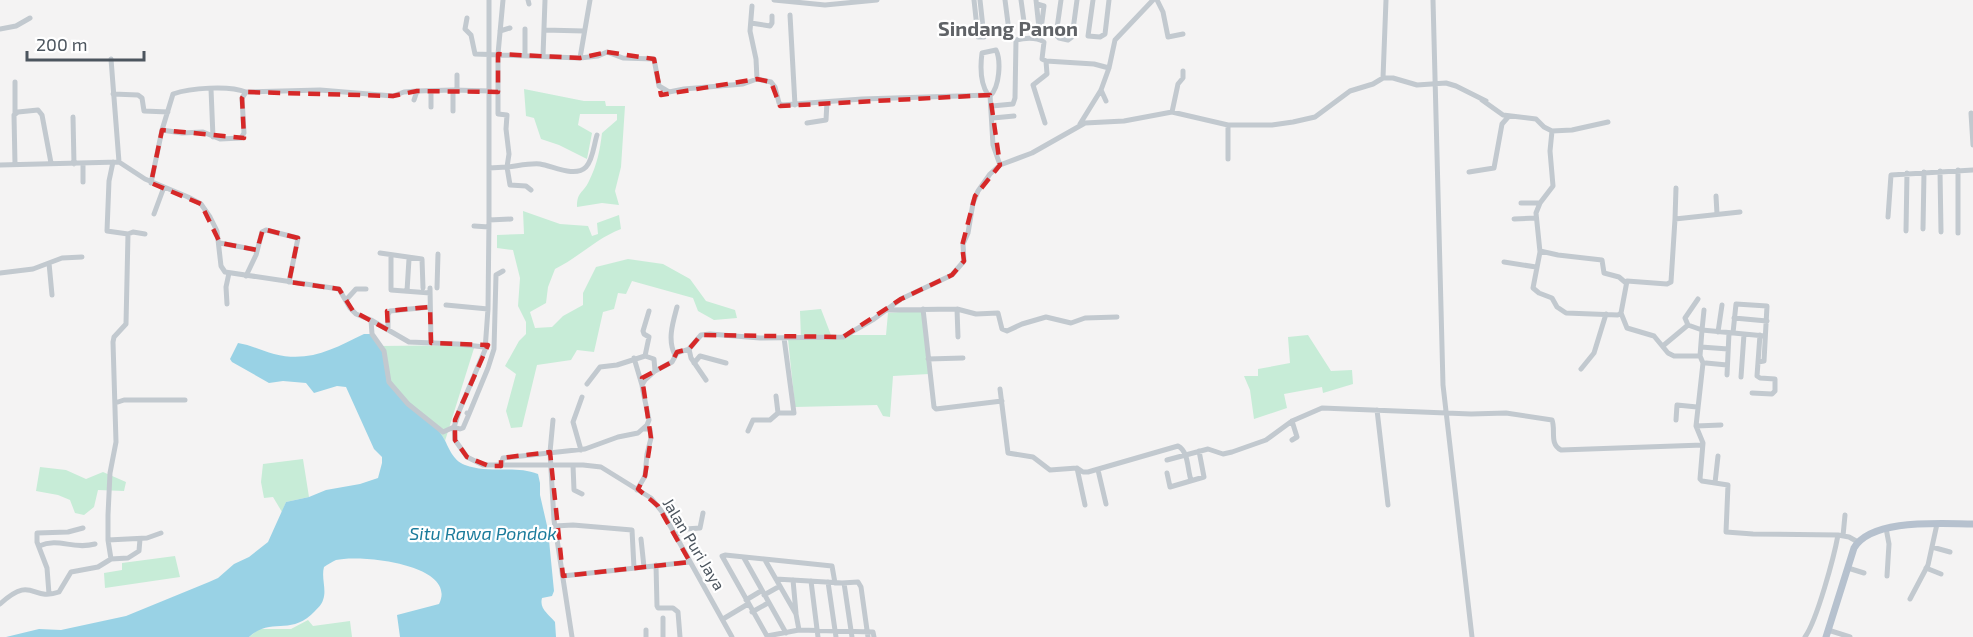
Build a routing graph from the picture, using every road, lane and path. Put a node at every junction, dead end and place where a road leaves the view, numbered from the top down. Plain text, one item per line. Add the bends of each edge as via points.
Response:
1 (489, 0) edge
2 (503, 0) edge
3 (545, 0) edge
4 (590, 0) edge
5 (774, 0) edge
6 (877, 0) edge
7 (974, 0) edge
8 (980, 0) edge
9 (1005, 0) edge
10 (1021, 0) edge
11 (1061, 0) edge
12 (1077, 0) edge
13 (1093, 0) edge
14 (1109, 0) edge
15 (1155, 0) edge
16 (1386, 0) edge
17 (1433, 0) edge
18 (1036, 2) edge
19 (752, 6) dead end
20 (790, 15) dead end
21 (772, 16) dead end
22 (30, 18) dead end
23 (467, 18) dead end
24 (751, 23) junction
25 (510, 28) dead end
26 (1040, 28) junction
27 (0, 29) edge
28 (525, 29) dead end
29 (544, 30) junction
30 (500, 31) junction
31 (584, 31) junction
32 (1009, 31) dead end
33 (1183, 34) dead end
34 (1040, 37) dead end
35 (494, 54) junction
36 (525, 56) junction
37 (543, 56) junction
38 (580, 58) junction
39 (111, 59) dead end
40 (1046, 62) junction
41 (1109, 68) junction
42 (1184, 71) dead end
43 (457, 75) dead end
44 (1383, 78) junction
45 (757, 79) junction
46 (15, 82) dead end
47 (1435, 84) junction
48 (211, 89) junction
49 (455, 90) junction
50 (1101, 90) junction
51 (417, 91) junction
52 (432, 91) junction
53 (488, 91) junction
54 (246, 92) junction
55 (498, 92) junction
56 (113, 94) junction
57 (989, 96) junction
58 (414, 100) dead end
59 (1106, 100) dead end
60 (827, 102) junction
61 (795, 105) junction
62 (992, 106) junction
63 (431, 107) dead end
64 (453, 111) dead end
65 (168, 112) junction
66 (1172, 112) junction
67 (15, 113) junction
68 (1971, 113) dead end
69 (1014, 116) dead end
70 (1509, 116) junction
71 (72, 117) dead end
72 (993, 118) junction
73 (1608, 122) dead end
74 (807, 123) dead end
75 (1045, 123) dead end
76 (1079, 125) junction
77 (1228, 125) junction
78 (162, 130) junction
79 (1552, 131) junction
80 (597, 135) dead end
81 (213, 137) junction
82 (1973, 145) edge
83 (1228, 159) dead end
84 (116, 162) junction
85 (51, 163) junction
86 (15, 164) junction
87 (74, 164) junction
88 (83, 164) junction
89 (0, 165) edge
90 (1000, 165) junction
91 (507, 167) junction
92 (489, 168) junction
93 (1958, 170) junction
94 (1973, 170) edge
95 (1940, 171) junction
96 (1469, 172) dead end
97 (1907, 172) junction
98 (1923, 172) junction
99 (83, 182) dead end
100 (151, 183) junction
101 (164, 187) junction
102 (1676, 188) dead end
103 (531, 190) dead end
104 (1716, 196) dead end
105 (1521, 203) dead end
106 (1540, 203) junction
107 (1740, 212) dead end
108 (154, 214) dead end
109 (1717, 214) junction
110 (1888, 217) dead end
111 (1536, 218) junction
112 (511, 219) dead end
113 (1514, 219) dead end
114 (1675, 219) junction
115 (489, 220) junction
116 (474, 226) dead end
117 (489, 227) junction
118 (1923, 229) dead end
119 (1906, 231) dead end
120 (1941, 232) dead end
121 (1958, 233) dead end
122 (128, 234) junction
123 (145, 234) dead end
124 (220, 243) junction
125 (257, 250) junction
126 (1540, 251) junction
127 (380, 253) dead end
128 (438, 254) dead end
129 (391, 256) junction
130 (82, 257) dead end
131 (409, 258) junction
132 (1504, 262) dead end
133 (49, 263) junction
134 (1536, 267) junction
135 (503, 271) dead end
136 (0, 273) edge
137 (228, 273) junction
138 (246, 276) junction
139 (289, 282) junction
140 (1626, 283) junction
141 (445, 288) dead end
142 (366, 289) dead end
143 (423, 290) junction
144 (432, 290) junction
145 (407, 291) junction
146 (51, 295) dead end
147 (1698, 299) dead end
148 (345, 300) junction
149 (227, 304) dead end
150 (446, 305) dead end
151 (1722, 305) dead end
152 (430, 307) junction
153 (677, 307) dead end
154 (488, 309) junction
155 (923, 309) junction
156 (957, 309) junction
157 (1704, 310) dead end
158 (649, 311) dead end
159 (886, 311) junction
160 (1621, 313) junction
161 (1606, 314) junction
162 (1117, 317) dead end
163 (1734, 318) junction
164 (371, 320) junction
165 (1767, 321) junction
166 (1688, 325) junction
167 (388, 330) junction
168 (1702, 330) junction
169 (1718, 332) junction
170 (1731, 333) junction
171 (1744, 334) junction
172 (1762, 335) junction
173 (958, 337) dead end
174 (784, 338) junction
175 (431, 343) junction
176 (1664, 345) dead end
177 (484, 347) junction
178 (1701, 347) junction
179 (689, 349) junction
180 (1728, 349) junction
181 (675, 355) junction
182 (645, 356) junction
183 (1700, 356) junction
184 (634, 358) junction
185 (963, 358) dead end
186 (928, 359) junction
187 (694, 363) junction
188 (726, 363) dead end
189 (1706, 363) dead end
190 (1727, 364) junction
191 (1581, 369) dead end
192 (656, 370) junction
193 (1727, 375) dead end
194 (1741, 377) dead end
195 (706, 380) dead end
196 (587, 384) dead end
197 (642, 385) junction
198 (1000, 389) dead end
199 (1752, 393) dead end
200 (776, 396) dead end
201 (582, 397) dead end
202 (185, 400) dead end
203 (1002, 401) junction
204 (115, 403) junction
205 (1697, 407) junction
206 (460, 409) junction
207 (1377, 410) junction
208 (1446, 412) junction
209 (778, 413) junction
210 (469, 414) junction
211 (552, 420) dead end
212 (1676, 420) dead end
213 (1292, 421) junction
214 (1721, 425) dead end
215 (1696, 426) junction
216 (454, 427) junction
217 (643, 429) junction
218 (748, 431) dead end
219 (1293, 440) dead end
220 (1703, 445) junction
221 (581, 450) junction
222 (1199, 451) junction
223 (550, 452) junction
224 (1186, 454) junction
225 (1718, 456) dead end
226 (1167, 460) dead end
227 (573, 465) junction
228 (501, 466) junction
229 (551, 467) junction
230 (1077, 468) junction
231 (1098, 470) junction
232 (1167, 473) dead end
233 (1191, 480) junction
234 (1715, 483) junction
235 (637, 490) junction
236 (582, 494) dead end
237 (1106, 504) dead end
238 (1085, 505) dead end
239 (1388, 505) dead end
240 (703, 513) dead end
241 (1845, 515) dead end
242 (554, 523) junction
243 (1936, 524) junction
244 (1973, 524) edge
245 (83, 528) dead end
246 (1886, 528) junction
247 (681, 532) junction
248 (161, 533) dead end
249 (1840, 536) junction
250 (140, 539) junction
251 (641, 539) dead end
252 (108, 540) junction
253 (1858, 542) junction
254 (95, 544) dead end
255 (39, 546) junction
256 (1932, 547) junction
257 (1950, 552) dead end
258 (744, 558) junction
259 (111, 559) junction
260 (765, 560) junction
261 (690, 562) junction
262 (656, 566) junction
263 (644, 567) junction
264 (634, 568) junction
265 (1848, 568) junction
266 (1926, 568) junction
267 (1864, 573) dead end
268 (1941, 574) dead end
269 (563, 576) junction
270 (1887, 576) dead end
271 (776, 579) junction
272 (794, 580) junction
273 (811, 581) junction
274 (832, 583) junction
275 (844, 583) junction
276 (780, 586) junction
277 (763, 593) junction
278 (49, 594) junction
279 (1910, 599) dead end
280 (747, 602) junction
281 (768, 603) junction
282 (0, 604) edge
283 (752, 612) junction
284 (796, 614) junction
285 (663, 618) dead end
286 (725, 618) junction
287 (646, 630) dead end
288 (799, 630) junction
289 (786, 633) junction
290 (818, 634) edge
291 (836, 634) edge
292 (852, 634) edge
293 (1827, 634) edge
294 (868, 635) edge
295 (572, 637) edge
296 (646, 637) edge
297 (663, 637) edge
298 (680, 637) edge
299 (732, 637) edge
300 (874, 637) edge
301 (1472, 637) edge
302 (1805, 637) edge
303 (1850, 637) edge

1 - 35 street
2 - 30 street
3 - 29 street
4 - 31 street
5 - 6 street via 825,5
7 - 8 street via 978,14
9 - 32 street
10 - 26 street via 1025,29
11 - 12 street via 1056,35 1068,40 1072,37
13 - 14 street via 1088,36 1100,37 1105,34
15 - 33 street via 1163,12 1168,37
15 - 41 street via 1115,40
16 - 44 street
17 - 47 street
18 - 26 street via 1044,6
19 - 24 street
20 - 61 street
21 - 24 street via 770,26
22 - 27 street
23 - 35 street via 465,29 471,35 474,53
24 - 45 street
25 - 30 street
26 - 34 street
28 - 36 street
29 - 31 street
29 - 37 street
30 - 35 street
31 - 38 street
35 - 36 street
35 - 53 street
35 - 55 street
36 - 37 street
37 - 38 street
38 - 45 street via 607,52 623,58 654,59 659,86 669,92
39 - 56 street
40 - 41 street
40 - 62 street via 1042,59 1043,41 1016,40 1013,104
40 - 75 street via 1046,76 1033,85
41 - 50 street
42 - 66 street
43 - 49 street
44 - 47 street via 1417,85
44 - 77 street via 1350,90 1314,117 1272,125
45 - 61 street via 771,82 780,104
46 - 67 street
47 - 70 street via 1446,83 1471,92
47 - 208 street
48 - 54 street
48 - 65 street via 176,92
48 - 81 street
49 - 52 street
49 - 53 street
49 - 64 street
50 - 59 street
50 - 76 street
51 - 52 street
51 - 54 street via 393,96 320,90
51 - 58 street
52 - 63 street
53 - 55 street
53 - 92 street
54 - 81 street via 242,98 243,136
55 - 91 street via 498,114 507,115
56 - 65 street via 138,95 144,111
56 - 84 street
57 - 57 street via 997,83 996,50 982,53 983,88
57 - 60 street
57 - 62 street
60 - 61 street
60 - 74 street via 826,120
62 - 72 street
65 - 78 street
66 - 76 street
66 - 77 street
67 - 85 street via 40,111
67 - 86 street
68 - 82 street
69 - 72 street
70 - 79 street via 1536,119
70 - 96 street via 1502,124 1494,168
71 - 87 street
72 - 90 street via 994,148
73 - 79 street
76 - 90 street via 1032,153
77 - 83 street
78 - 81 street via 202,132
78 - 100 street
79 - 106 street via 1553,186
80 - 91 street via 590,161 580,171 538,164
84 - 88 street
84 - 100 street
84 - 122 street via 109,181 107,231
85 - 86 street
85 - 87 street
86 - 89 street
87 - 88 street
88 - 99 street
90 - 159 street via 975,196 964,261 952,275 921,288
91 - 92 street
91 - 103 street via 510,185
92 - 115 street
93 - 94 street
93 - 95 street
93 - 121 street
95 - 98 street
95 - 120 street
97 - 98 street
97 - 110 street via 1891,175
97 - 119 street
98 - 118 street
100 - 101 street
101 - 108 street
101 - 124 street via 201,204 214,223
102 - 114 street
104 - 109 street
105 - 106 street
106 - 111 street
107 - 109 street
109 - 114 street
111 - 113 street
111 - 126 street
112 - 115 street
114 - 140 street via 1670,283
115 - 117 street
116 - 117 street
117 - 154 street
122 - 123 street
122 - 204 street via 126,324 113,342
124 - 125 street
124 - 137 street via 221,266
125 - 138 street
125 - 139 street via 266,230 298,238
126 - 134 street
126 - 140 street via 1602,260 1604,273
127 - 129 street
128 - 144 street
129 - 131 street
129 - 145 street via 390,289
130 - 133 street
131 - 143 street via 422,259
131 - 145 street
132 - 134 street
133 - 136 street
133 - 146 street
134 - 161 street via 1533,288 1552,298 1562,311
135 - 210 street via 496,275 494,349
137 - 138 street
137 - 149 street
138 - 139 street
139 - 148 street via 339,289
140 - 160 street
141 - 144 street
142 - 148 street via 356,289
143 - 144 street
143 - 145 street
144 - 152 street
147 - 166 street via 1684,318
148 - 164 street via 353,311
150 - 154 street
151 - 169 street
152 - 167 street via 390,311
152 - 175 street
153 - 181 street via 671,338
154 - 177 street
155 - 156 street
155 - 159 street
155 - 186 street
156 - 162 street via 976,314 998,313 1006,332 1046,317 1071,323 1085,318
156 - 173 street
157 - 168 street
158 - 182 street via 643,331 649,336
159 - 174 street via 838,338
160 - 161 street
160 - 183 street via 1627,328 1654,336 1668,353
161 - 191 street via 1594,353
163 - 165 street
163 - 165 street via 1737,303 1766,305
163 - 170 street
164 - 167 street
164 - 216 street via 372,334 384,351 390,384 443,432
165 - 172 street
166 - 168 street
166 - 176 street
167 - 175 street via 409,342
168 - 169 street
168 - 178 street
169 - 170 street
170 - 171 street
170 - 180 street
171 - 172 street
171 - 194 street
172 - 199 street via 1759,377 1775,377 1775,391
174 - 179 street via 703,335
174 - 209 street via 794,412
175 - 177 street
177 - 206 street
178 - 180 street
178 - 183 street
179 - 181 street
179 - 187 street
180 - 190 street
181 - 192 street via 672,362
182 - 184 street
182 - 192 street via 654,359
183 - 205 street via 1703,363
184 - 196 street via 600,367
184 - 197 street
185 - 186 street
186 - 203 street via 936,409
187 - 188 street via 700,356
187 - 195 street
189 - 190 street
190 - 193 street
192 - 197 street
197 - 217 street via 649,420
198 - 203 street
200 - 209 street
201 - 221 street via 573,422
202 - 204 street
203 - 230 street via 1008,453 1033,457 1050,470
204 - 252 street
205 - 212 street via 1677,405
205 - 215 street
206 - 210 street
206 - 216 street
207 - 208 street
207 - 213 street via 1323,408
207 - 239 street
208 - 220 street via 1506,413 1552,420 1554,443 1561,450
208 - 301 street
209 - 218 street via 770,420 753,420
210 - 216 street via 463,428
211 - 223 street
213 - 219 street via 1297,437
213 - 222 street via 1266,440 1232,452
214 - 215 street
215 - 220 street
216 - 228 street, Jalan Puri Jaya via 455,440 467,457 477,464
217 - 221 street
217 - 235 street via 650,429 651,438 645,476
220 - 234 street via 1700,479
221 - 223 street
222 - 224 street
222 - 233 street via 1204,477
223 - 228 street via 503,458
223 - 229 street
224 - 226 street
224 - 231 street via 1175,446
224 - 233 street
225 - 234 street
227 - 229 street, Jalan Puri Jaya
227 - 235 street, Jalan Puri Jaya via 601,467
227 - 236 street via 574,490
228 - 229 street, Jalan Puri Jaya
229 - 242 street
230 - 231 street via 1083,472
230 - 238 street
231 - 237 street
232 - 233 street via 1170,487
234 - 249 street via 1728,486 1726,532
235 - 247 street, Jalan Puri Jaya via 651,498
240 - 247 street via 701,526
241 - 249 street
242 - 264 street via 632,530
242 - 269 street
243 - 244 main road
243 - 246 main road
243 - 256 street
245 - 255 street via 39,532
246 - 253 main road
246 - 270 street
247 - 261 street, Jalan Puri Jaya
248 - 250 street
249 - 253 street
249 - 302 street
250 - 252 street
250 - 259 street via 137,553
251 - 263 street
252 - 259 street
253 - 265 main road
254 - 255 street via 80,547 49,542
255 - 278 street via 47,568
256 - 257 street
256 - 266 street
258 - 260 street
258 - 277 street
258 - 280 street via 722,557
259 - 278 street via 98,567 71,572 62,590
260 - 271 street
260 - 274 street via 832,566
261 - 262 street
261 - 286 street, Jalan Puri Jaya
262 - 263 street
262 - 298 street via 657,606 678,612
263 - 264 street
264 - 269 street
265 - 267 street
265 - 293 main road
266 - 268 street
266 - 279 street
269 - 295 street
271 - 272 street
271 - 276 street
272 - 273 street
272 - 284 street
273 - 274 street
273 - 290 street
274 - 275 street
274 - 291 street
275 - 292 street
275 - 294 street via 856,581 860,585
276 - 277 street
276 - 284 street
277 - 280 street
277 - 281 street
278 - 282 street via 20,589
280 - 283 street
280 - 286 street
281 - 283 street
281 - 289 street
283 - 289 street via 767,636
284 - 288 street
285 - 297 street
286 - 299 street, Jalan Puri Jaya
287 - 296 street
288 - 289 street
288 - 290 street
290 - 291 street
291 - 292 street
292 - 294 street
293 - 303 street
294 - 300 street via 874,632

